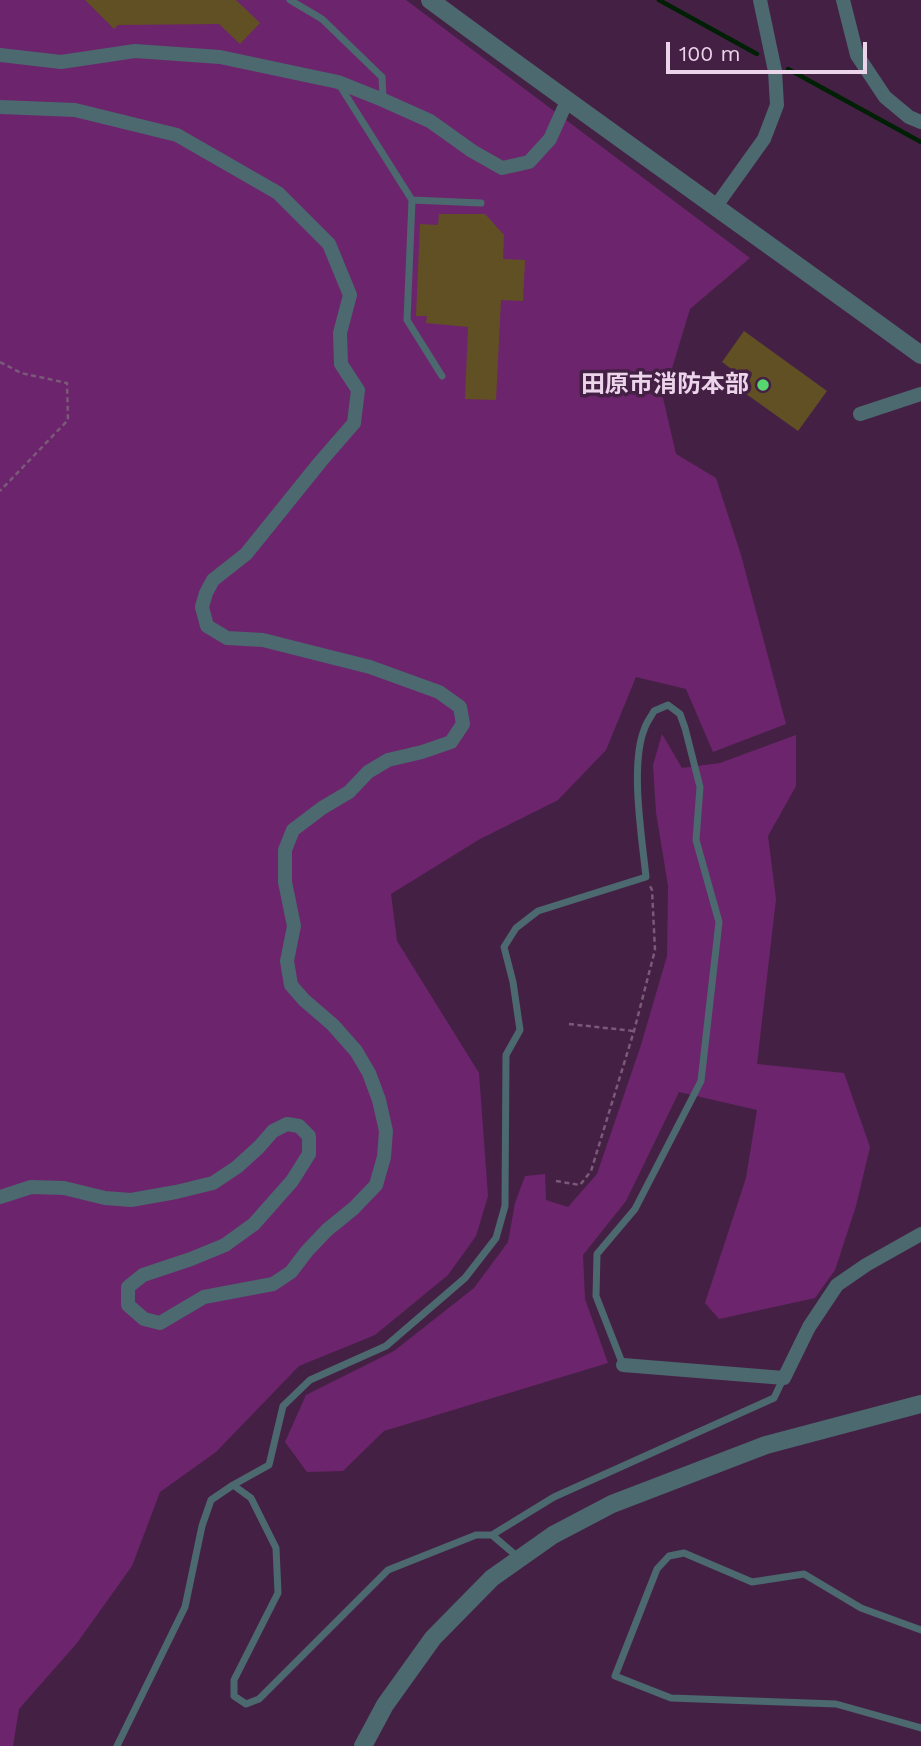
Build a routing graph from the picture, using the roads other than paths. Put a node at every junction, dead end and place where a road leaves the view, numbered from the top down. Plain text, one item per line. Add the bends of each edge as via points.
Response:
1 (290, 0) edge
2 (430, 0) edge
3 (760, 0) edge
4 (843, 0) edge
5 (0, 55) edge
6 (338, 82) junction
7 (383, 100) junction
8 (567, 101) junction
9 (0, 107) edge
10 (921, 122) edge
11 (412, 200) junction
12 (481, 203) dead end
13 (716, 206) junction
14 (921, 355) edge
15 (442, 376) dead end
16 (921, 394) edge
17 (860, 414) dead end
18 (0, 1197) edge
19 (921, 1234) edge
20 (623, 1365) joint
21 (784, 1378) junction
22 (921, 1404) edge
23 (233, 1485) junction
24 (492, 1535) junction
25 (520, 1559) junction
26 (921, 1630) edge
27 (921, 1728) edge
28 (117, 1746) edge
29 (363, 1746) edge

1 - 7 lane via 322,19 382,77
2 - 8 street
3 - 13 street via 777,105 764,139
4 - 10 street via 857,55 885,97
5 - 6 street via 61,62 135,51 220,57
6 - 7 street
6 - 11 lane
7 - 8 street via 430,121 502,167 529,162 550,139
8 - 13 street
9 - 18 street via 75,110 177,135 278,192 328,244 350,295 340,333 341,364 358,390 354,423 246,554 213,580 202,607 207,626 227,638 262,639 370,667 439,692 460,707 463,724 452,742 387,760 368,772 349,792 293,830 285,850 285,882 294,926 287,961 292,985 356,1051 379,1100 386,1130 376,1185 354,1208 273,1284 204,1297 160,1323 144,1319 128,1305 128,1287 143,1275 225,1245 254,1224 309,1154 309,1136 299,1126 287,1124 273,1130 237,1167 213,1183 131,1200 31,1187
11 - 12 lane
11 - 15 lane via 407,320
13 - 14 street
16 - 17 street
19 - 21 street via 837,1285 809,1327
20 - 21 street
20 - 23 lane via 596,1296 597,1254 635,1209 701,1081 719,922 696,840 700,787 680,714 668,705 654,710 638,760 646,877 538,911 516,928 504,947 520,1030 506,1055 505,1206 496,1238 466,1278 386,1346 310,1380 283,1406 269,1465
21 - 24 lane via 774,1398 554,1497
22 - 25 street via 766,1445 699,1469 612,1504 553,1535
23 - 24 lane via 251,1498 276,1548 278,1593 234,1680 234,1696 246,1704 259,1699 388,1570 476,1535
23 - 28 lane via 211,1500 185,1607
24 - 25 lane
25 - 29 street via 492,1578 433,1638 384,1705
26 - 27 lane via 861,1608 804,1574 752,1582 684,1553 669,1556 657,1569 615,1676 671,1698 836,1704

